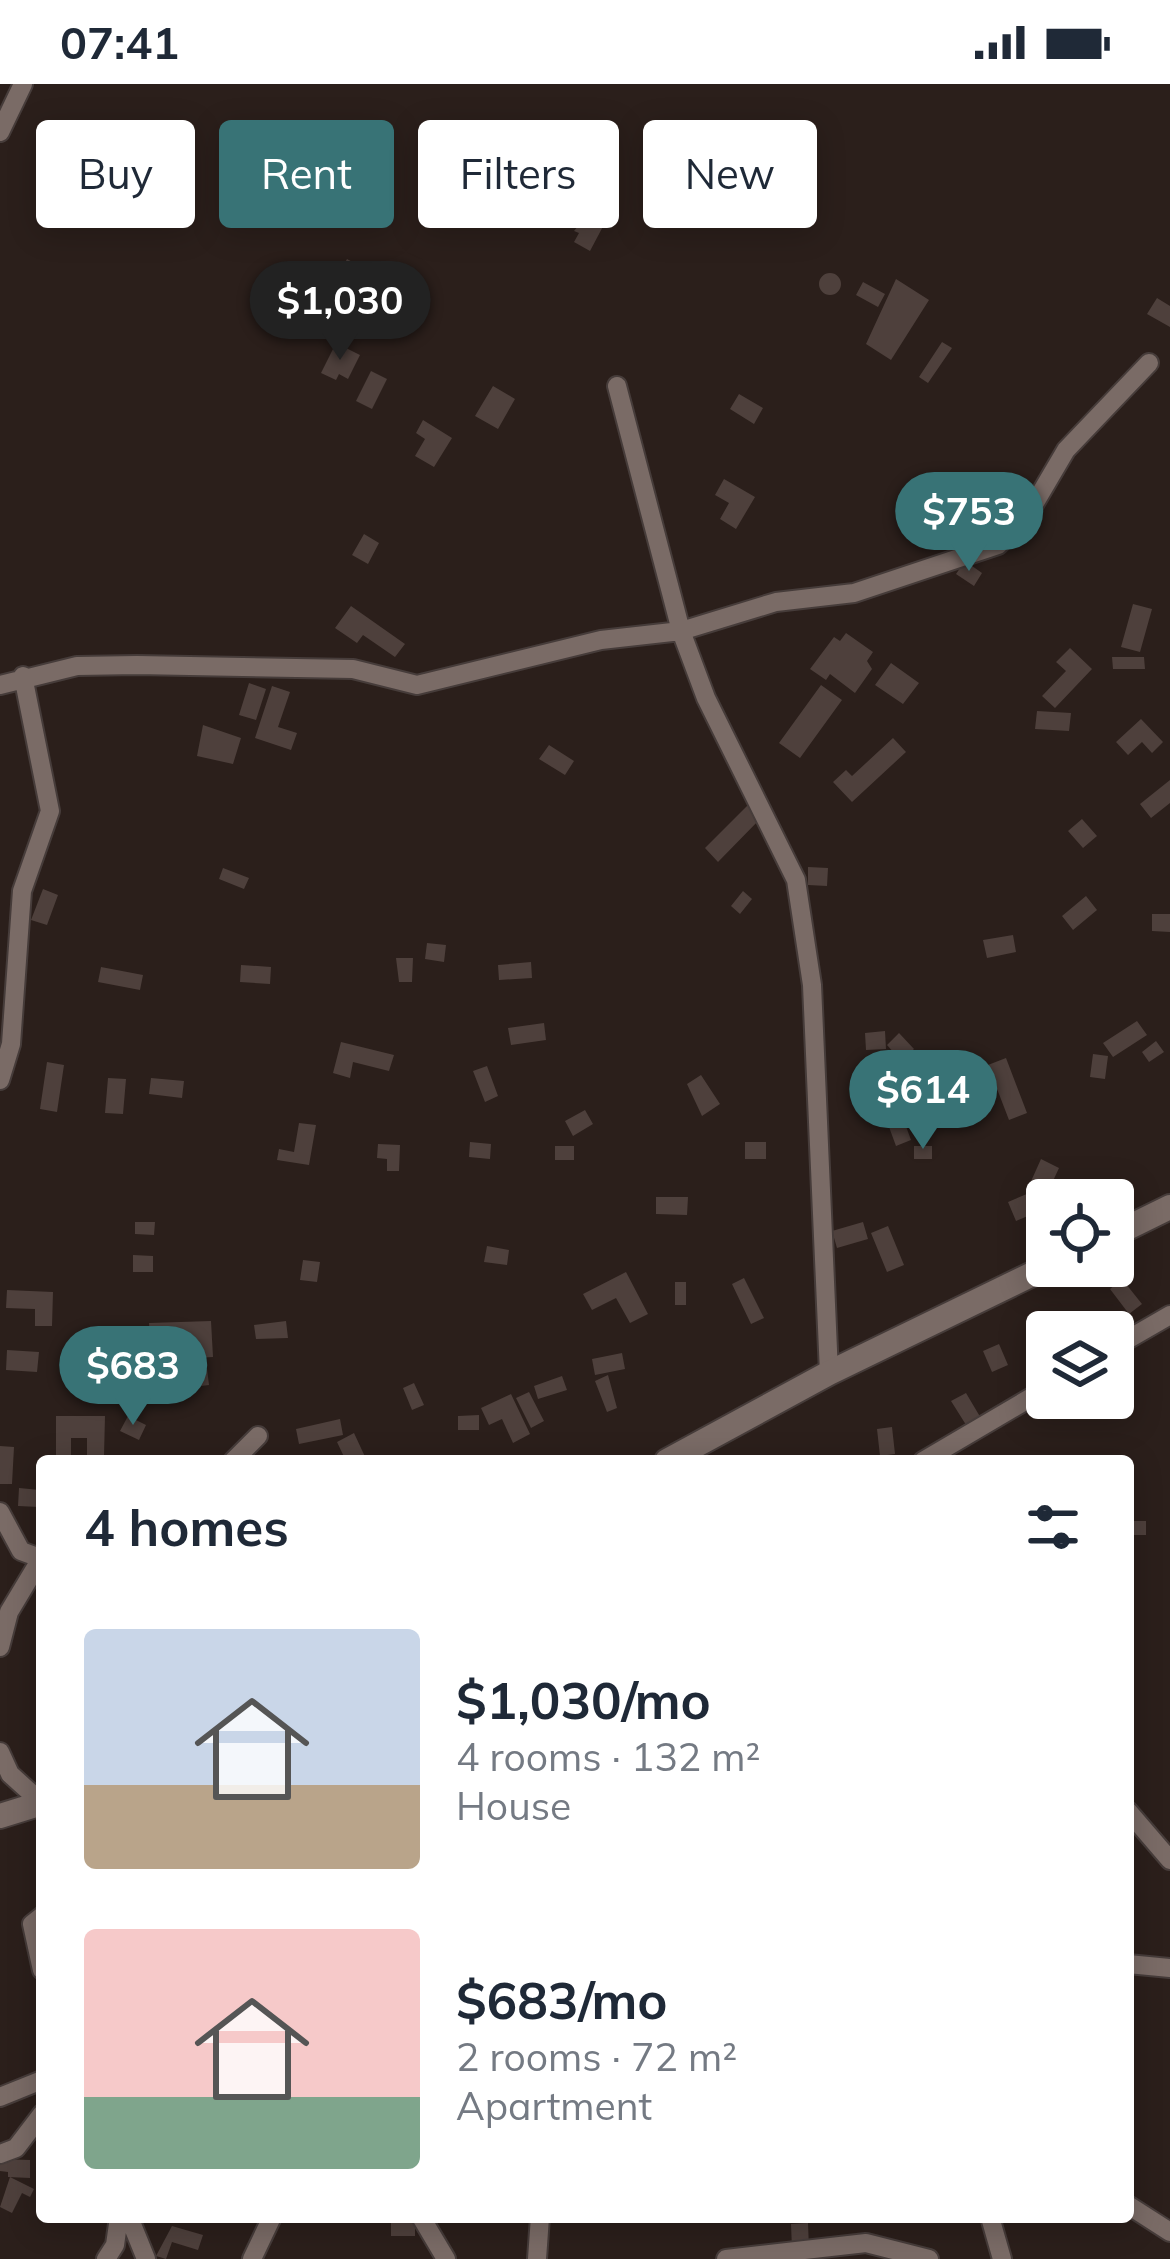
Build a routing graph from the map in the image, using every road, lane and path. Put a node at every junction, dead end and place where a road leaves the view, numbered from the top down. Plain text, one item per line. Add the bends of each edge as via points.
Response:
1 (23, 84) edge
2 (0, 132) edge
3 (1149, 363) dead end
4 (617, 386) dead end
5 (681, 631) junction
6 (23, 676) junction
7 (0, 685) edge
8 (0, 1080) edge
9 (1170, 1207) edge
10 (1134, 1225) edge
11 (1026, 1277) edge
12 (1170, 1315) edge
13 (1134, 1336) edge
14 (829, 1373) junction
15 (1026, 1400) edge
16 (258, 1436) dead end
17 (238, 1455) edge
18 (678, 1455) edge
19 (933, 1455) edge
20 (0, 1513) edge
21 (36, 1556) edge
22 (36, 1566) edge
23 (0, 1646) edge
24 (0, 1752) edge
25 (36, 1798) edge
26 (36, 1805) edge
27 (0, 1816) edge
28 (1134, 1818) edge
29 (1170, 1860) edge
30 (1134, 1965) edge
31 (1170, 1969) edge
32 (36, 2082) edge
33 (0, 2097) edge
34 (36, 2122) edge
35 (0, 2154) edge
36 (1134, 2209) edge
37 (118, 2223) edge
38 (131, 2223) edge
39 (269, 2223) edge
40 (425, 2223) edge
41 (540, 2223) edge
42 (992, 2223) edge
43 (1170, 2232) edge
44 (870, 2251) edge
45 (809, 2255) edge
46 (106, 2259) edge
47 (146, 2259) edge
48 (252, 2259) edge
49 (446, 2259) edge
50 (537, 2259) edge
51 (726, 2259) edge
52 (929, 2259) edge
53 (1003, 2259) edge

1 - 2 street
3 - 5 street via 1066,449 1026,518 998,544 854,592 776,602
4 - 5 street
5 - 6 street via 601,640 417,685 352,669 77,666
5 - 14 street via 745,784 796,880 812,985
6 - 7 street
6 - 8 street via 50,811 22,891 11,1043
9 - 10 street
11 - 14 street
12 - 13 street
14 - 18 street
15 - 19 street
16 - 17 street
20 - 21 street via 21,1551
22 - 23 street
24 - 25 street
26 - 27 street
28 - 29 street
30 - 31 street
32 - 33 street
34 - 35 street via 16,2148
36 - 43 street
37 - 46 street
38 - 47 street
39 - 48 street
40 - 49 street
41 - 50 street
42 - 53 street
44 - 45 street
44 - 52 street
45 - 51 street

